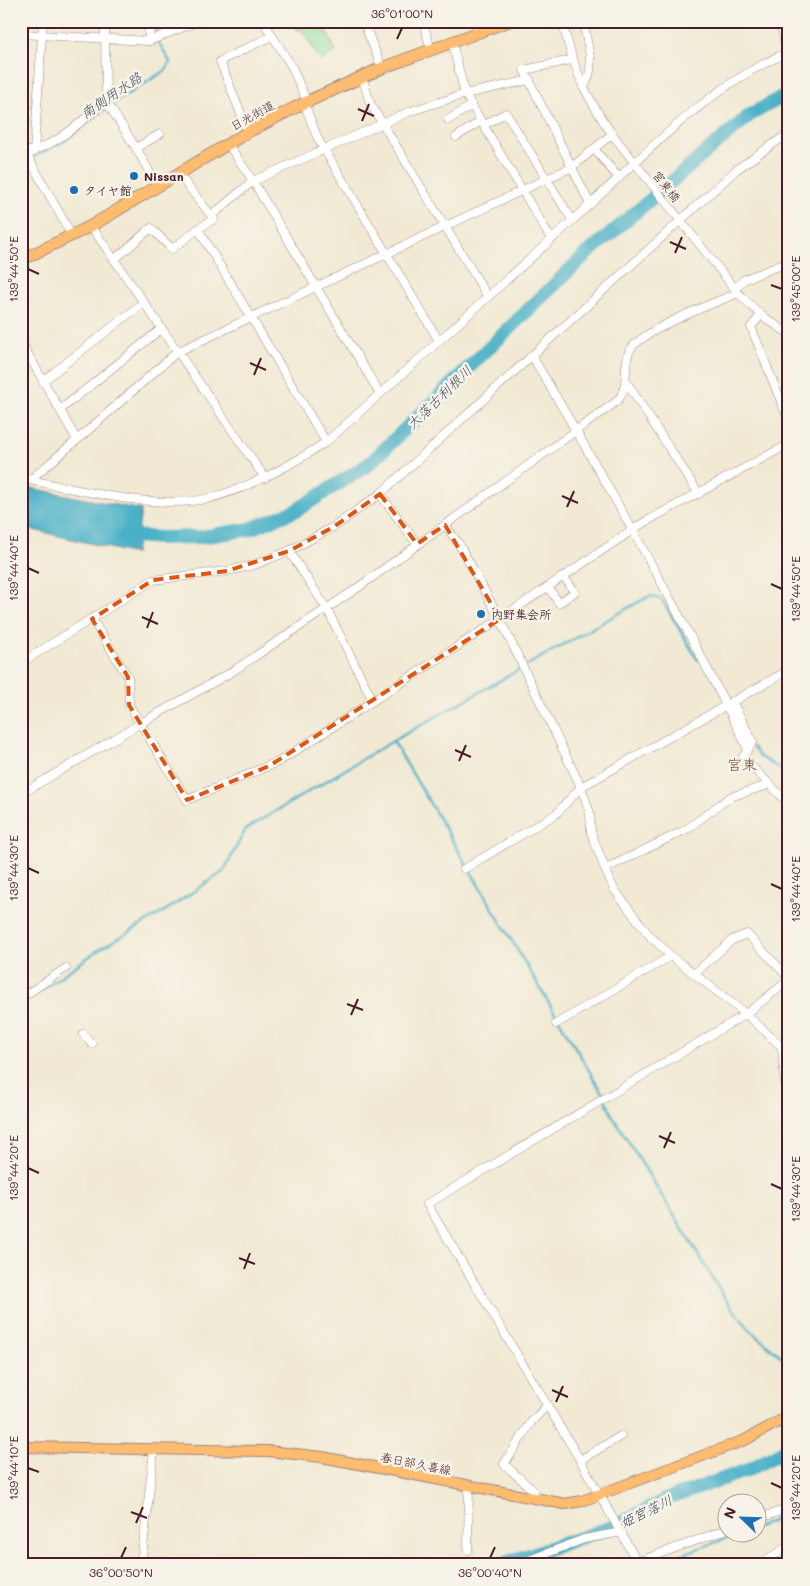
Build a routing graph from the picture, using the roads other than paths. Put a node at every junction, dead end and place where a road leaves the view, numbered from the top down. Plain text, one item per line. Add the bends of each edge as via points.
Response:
1 (43, 21) edge
2 (105, 21) edge
3 (149, 21) edge
4 (198, 21) edge
5 (263, 21) edge
6 (363, 21) edge
7 (423, 21) edge
8 (509, 21) edge
9 (562, 21) edge
10 (583, 21) edge
11 (780, 21) edge
12 (477, 26) edge
13 (21, 34) edge
14 (42, 35) junction
15 (272, 36) junction
16 (106, 39) junction
17 (155, 40) junction
18 (452, 42) junction
19 (431, 50) junction
20 (788, 53) edge
21 (571, 60) junction
22 (382, 68) junction
23 (362, 76) junction
24 (530, 80) junction
25 (583, 87) junction
26 (465, 94) junction
27 (307, 102) junction
28 (108, 105) junction
29 (472, 105) junction
30 (448, 120) dead end
31 (482, 123) junction
32 (382, 125) junction
33 (248, 132) junction
34 (789, 133) edge
35 (160, 134) dead end
36 (612, 134) junction
37 (456, 138) dead end
38 (228, 144) junction
39 (136, 148) junction
40 (594, 150) junction
41 (325, 151) junction
42 (27, 156) edge
43 (635, 164) junction
44 (572, 167) junction
45 (179, 175) junction
46 (619, 178) junction
47 (547, 179) junction
48 (253, 181) junction
49 (158, 187) junction
50 (522, 191) junction
51 (590, 204) junction
52 (211, 216) junction
53 (572, 220) junction
54 (680, 221) junction
55 (91, 226) junction
56 (445, 227) junction
57 (198, 229) junction
58 (72, 236) junction
59 (551, 239) junction
60 (387, 254) junction
61 (21, 260) edge
62 (114, 260) junction
63 (789, 262) edge
64 (316, 288) junction
65 (736, 290) junction
66 (488, 296) junction
67 (143, 302) junction
68 (761, 314) junction
69 (251, 318) junction
70 (161, 329) junction
71 (789, 334) edge
72 (439, 341) junction
73 (21, 342) edge
74 (177, 352) junction
75 (532, 356) junction
76 (25, 357) edge
77 (43, 381) junction
78 (627, 384) junction
79 (380, 394) junction
80 (60, 410) junction
81 (789, 421) edge
82 (576, 431) junction
83 (77, 440) junction
84 (326, 442) junction
85 (789, 444) edge
86 (21, 478) edge
87 (265, 478) junction
88 (30, 480) junction
89 (380, 494) junction
90 (699, 494) junction
91 (445, 525) junction
92 (631, 531) junction
93 (418, 544) junction
94 (289, 551) junction
95 (564, 576) junction
96 (548, 588) junction
97 (327, 609) junction
98 (92, 619) junction
99 (500, 619) junction
100 (21, 663) edge
101 (789, 670) edge
102 (373, 701) junction
103 (729, 702) junction
104 (140, 722) junction
105 (768, 785) junction
106 (581, 787) junction
107 (21, 794) edge
108 (789, 805) edge
109 (464, 868) dead end
110 (605, 869) junction
111 (671, 956) junction
112 (66, 968) dead end
113 (694, 974) junction
114 (789, 979) edge
115 (21, 998) edge
116 (746, 1014) junction
117 (556, 1024) dead end
118 (83, 1034) dead end
119 (92, 1044) dead end
120 (788, 1135) edge
121 (548, 1405) junction
122 (789, 1416) edge
123 (621, 1436) dead end
124 (21, 1447) edge
125 (154, 1450) junction
126 (580, 1460) junction
127 (469, 1486) junction
128 (601, 1496) junction
129 (538, 1500) junction
130 (789, 1508) edge
131 (768, 1515) edge
132 (621, 1530) junction
133 (718, 1533) edge
134 (789, 1546) edge
135 (468, 1550) dead end
136 (638, 1564) edge
137 (141, 1565) edge
138 (516, 1565) edge
139 (758, 1565) edge

1 - 14 street
2 - 16 street
3 - 17 street
4 - 17 street
5 - 15 street
6 - 22 street
7 - 19 street
8 - 12 highway, 日光街道
9 - 21 street, 宮東橋
10 - 25 street via 590,80
11 - 20 street
12 - 18 highway, 日光街道
13 - 14 street
14 - 16 street
14 - 42 street
15 - 27 street via 292,67
15 - 33 street via 220,61
16 - 17 street
16 - 28 street
18 - 19 highway, 日光街道
18 - 26 street
19 - 22 highway, 日光街道
20 - 43 street via 723,88
21 - 24 street via 524,70
21 - 25 street, 宮東橋
22 - 23 highway, 日光街道
23 - 27 highway, 日光街道
23 - 32 street via 370,104
24 - 26 street
24 - 44 street
25 - 36 street, 宮東橋
26 - 29 street
26 - 32 street via 427,104
27 - 33 highway, 日光街道
27 - 41 street via 306,108
28 - 39 street
28 - 42 street
29 - 30 street
29 - 31 street
31 - 37 street
31 - 47 street via 506,113
31 - 50 street
32 - 41 street
32 - 56 street
33 - 38 highway, 日光街道
34 - 54 street via 737,169
35 - 39 street
36 - 40 street
36 - 43 street, 宮東橋
38 - 45 highway, 日光街道
38 - 48 street
39 - 49 street
40 - 44 street
40 - 46 street
41 - 48 street
41 - 60 street
42 - 58 street
43 - 46 street
43 - 54 street, 宮東橋
44 - 47 street
44 - 51 street
45 - 49 highway, 日光街道
45 - 52 street
46 - 51 street
47 - 50 street
47 - 53 street
48 - 52 street
48 - 64 street
49 - 55 highway, 日光街道
50 - 56 street
50 - 59 street
51 - 53 street
52 - 57 street via 214,219
53 - 59 street
54 - 65 street, 宮東橋
54 - 75 street
55 - 58 highway, 日光街道
55 - 62 street
56 - 60 street
56 - 66 street
57 - 62 street via 172,249 151,228
57 - 69 street
58 - 61 highway, 日光街道
59 - 66 street
60 - 64 street
60 - 72 street
62 - 67 street
63 - 65 street via 745,279
64 - 69 street
64 - 79 street
65 - 68 street, 宮東橋
65 - 78 street via 635,343 627,358
66 - 72 street
67 - 70 street
67 - 77 street
68 - 71 street, 宮東橋
68 - 81 street via 751,327
69 - 74 street
69 - 84 street
70 - 74 street
70 - 80 street
72 - 79 street
73 - 76 street
74 - 83 street
74 - 87 street
75 - 82 street
75 - 89 street
76 - 77 street
77 - 80 street
78 - 82 street via 623,396
78 - 90 street
79 - 84 street
80 - 83 street
82 - 91 street
82 - 92 street
83 - 88 street
84 - 87 street
85 - 90 street
86 - 88 street
87 - 88 street via 208,498 184,501 141,500
89 - 93 street
89 - 94 street via 335,526
90 - 92 street
91 - 93 street
91 - 99 street
92 - 95 street
92 - 103 street
93 - 97 street
94 - 97 street
94 - 98 street via 228,571 153,580
95 - 96 street
95 - 96 street via 575,592 559,603
96 - 99 street
97 - 102 street
97 - 104 street via 230,673
98 - 100 street
98 - 104 street via 128,677 129,705
99 - 102 street
99 - 106 street
101 - 103 street
102 - 104 street via 280,761 187,800
103 - 105 street via 753,742 743,757
103 - 106 street
104 - 107 street
105 - 108 street via 775,788
105 - 110 street via 730,797 687,829
106 - 109 street via 556,814
106 - 110 street via 590,813 591,832
110 - 111 street via 614,889 635,917
111 - 113 street
111 - 117 street
112 - 115 street
113 - 114 street via 732,940 747,934
113 - 116 street
114 - 116 street
116 - 120 street via 782,1047
116 - 121 street via 428,1204
118 - 119 street
121 - 126 street
121 - 129 street via 532,1421 504,1464 534,1491
122 - 128 main road, 春日部久喜線 via 745,1440
123 - 126 street
124 - 125 main road, 春日部久喜線
125 - 127 main road, 春日部久喜線 via 268,1451 322,1457
125 - 137 street
126 - 128 street
127 - 129 main road, 春日部久喜線
127 - 135 street
128 - 129 main road, 春日部久喜線 via 565,1504
128 - 132 street
130 - 131 street
132 - 136 street
132 - 138 street via 584,1539
133 - 136 street
134 - 139 street

